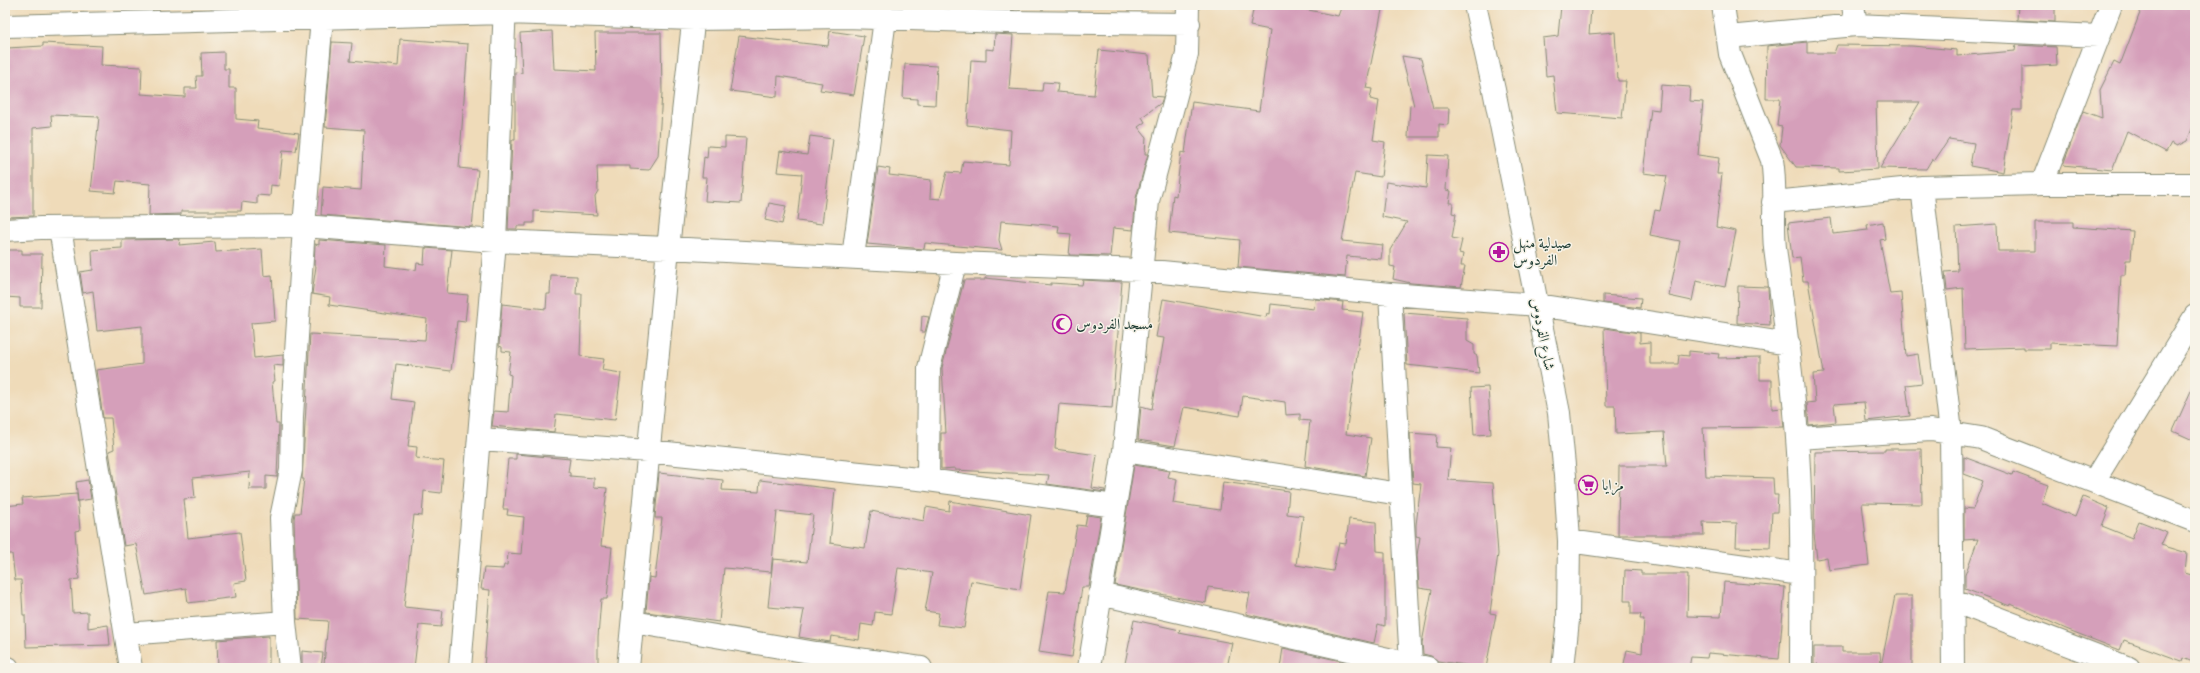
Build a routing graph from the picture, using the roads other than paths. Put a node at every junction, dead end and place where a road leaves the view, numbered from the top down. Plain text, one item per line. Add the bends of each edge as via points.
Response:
1 (1110, 5) edge
2 (1475, 5) edge
3 (1723, 5) edge
4 (2110, 5) edge
5 (505, 9) edge
6 (846, 11) edge
7 (694, 12) edge
8 (1188, 15) edge
9 (1854, 15) edge
10 (322, 18) junction
11 (885, 19) junction
12 (1097, 23) junction
13 (5, 26) edge
14 (2099, 36) junction
15 (1728, 37) junction
16 (2042, 184) junction
17 (2195, 184) edge
18 (1922, 187) junction
19 (1773, 202) junction
20 (304, 226) junction
21 (60, 228) junction
22 (5, 230) edge
23 (495, 240) junction
24 (668, 248) junction
25 (853, 257) junction
26 (955, 263) junction
27 (1141, 270) junction
28 (1390, 294) junction
29 (1538, 305) junction
30 (2195, 316) edge
31 (1789, 344) junction
32 (1951, 432) junction
33 (1797, 438) junction
34 (480, 439) junction
35 (648, 451) junction
36 (1124, 451) junction
37 (928, 480) junction
38 (2094, 481) junction
39 (1400, 494) junction
40 (1115, 506) junction
41 (2195, 521) edge
42 (1568, 541) junction
43 (1801, 574) junction
44 (1100, 594) junction
45 (1953, 601) junction
46 (285, 622) junction
47 (633, 622) junction
48 (126, 634) junction
49 (815, 661) edge
50 (1420, 666) edge
51 (5, 667) edge
52 (8, 668) edge
53 (131, 668) edge
54 (290, 668) edge
55 (460, 668) edge
56 (628, 668) edge
57 (921, 668) edge
58 (1089, 668) edge
59 (1563, 668) edge
60 (1801, 668) edge
61 (1953, 668) edge
62 (2129, 668) edge

1 - 12 street
2 - 29 street, شارع الفردوس
3 - 15 street
4 - 14 street
5 - 7 street
5 - 10 street
5 - 23 street
6 - 7 street
6 - 11 street
7 - 24 street
8 - 12 street
8 - 27 street via 1187,54 1148,201
9 - 14 street
9 - 15 street
10 - 13 street
10 - 20 street
11 - 12 street
11 - 25 street
14 - 16 street
15 - 19 street via 1737,74 1772,160
16 - 17 street
16 - 18 street
18 - 19 street
18 - 32 street
19 - 31 street via 1775,246
20 - 21 street
20 - 23 street
20 - 46 street via 291,470 281,518
21 - 22 street
21 - 48 street
23 - 24 street
23 - 34 street
24 - 25 street
24 - 35 street
25 - 26 street
26 - 27 street
26 - 37 street via 929,368
27 - 28 street
27 - 36 street
28 - 29 street
28 - 39 street
29 - 31 street
29 - 42 street, شارع الفردوس via 1559,413
30 - 38 street
31 - 33 street
32 - 33 street via 1931,430
32 - 38 street via 1998,443
32 - 45 street
33 - 43 street
34 - 35 street
34 - 55 street
35 - 37 street
35 - 47 street
36 - 39 street
36 - 40 street
37 - 40 street
38 - 41 street
39 - 50 street
40 - 44 street
42 - 43 street
42 - 59 street, شارع الفردوس via 1568,620
43 - 60 street
44 - 50 street
44 - 58 street
45 - 61 street
45 - 62 street
46 - 48 street
46 - 54 street
47 - 49 street
47 - 56 street
48 - 53 street
49 - 57 street
51 - 52 street

